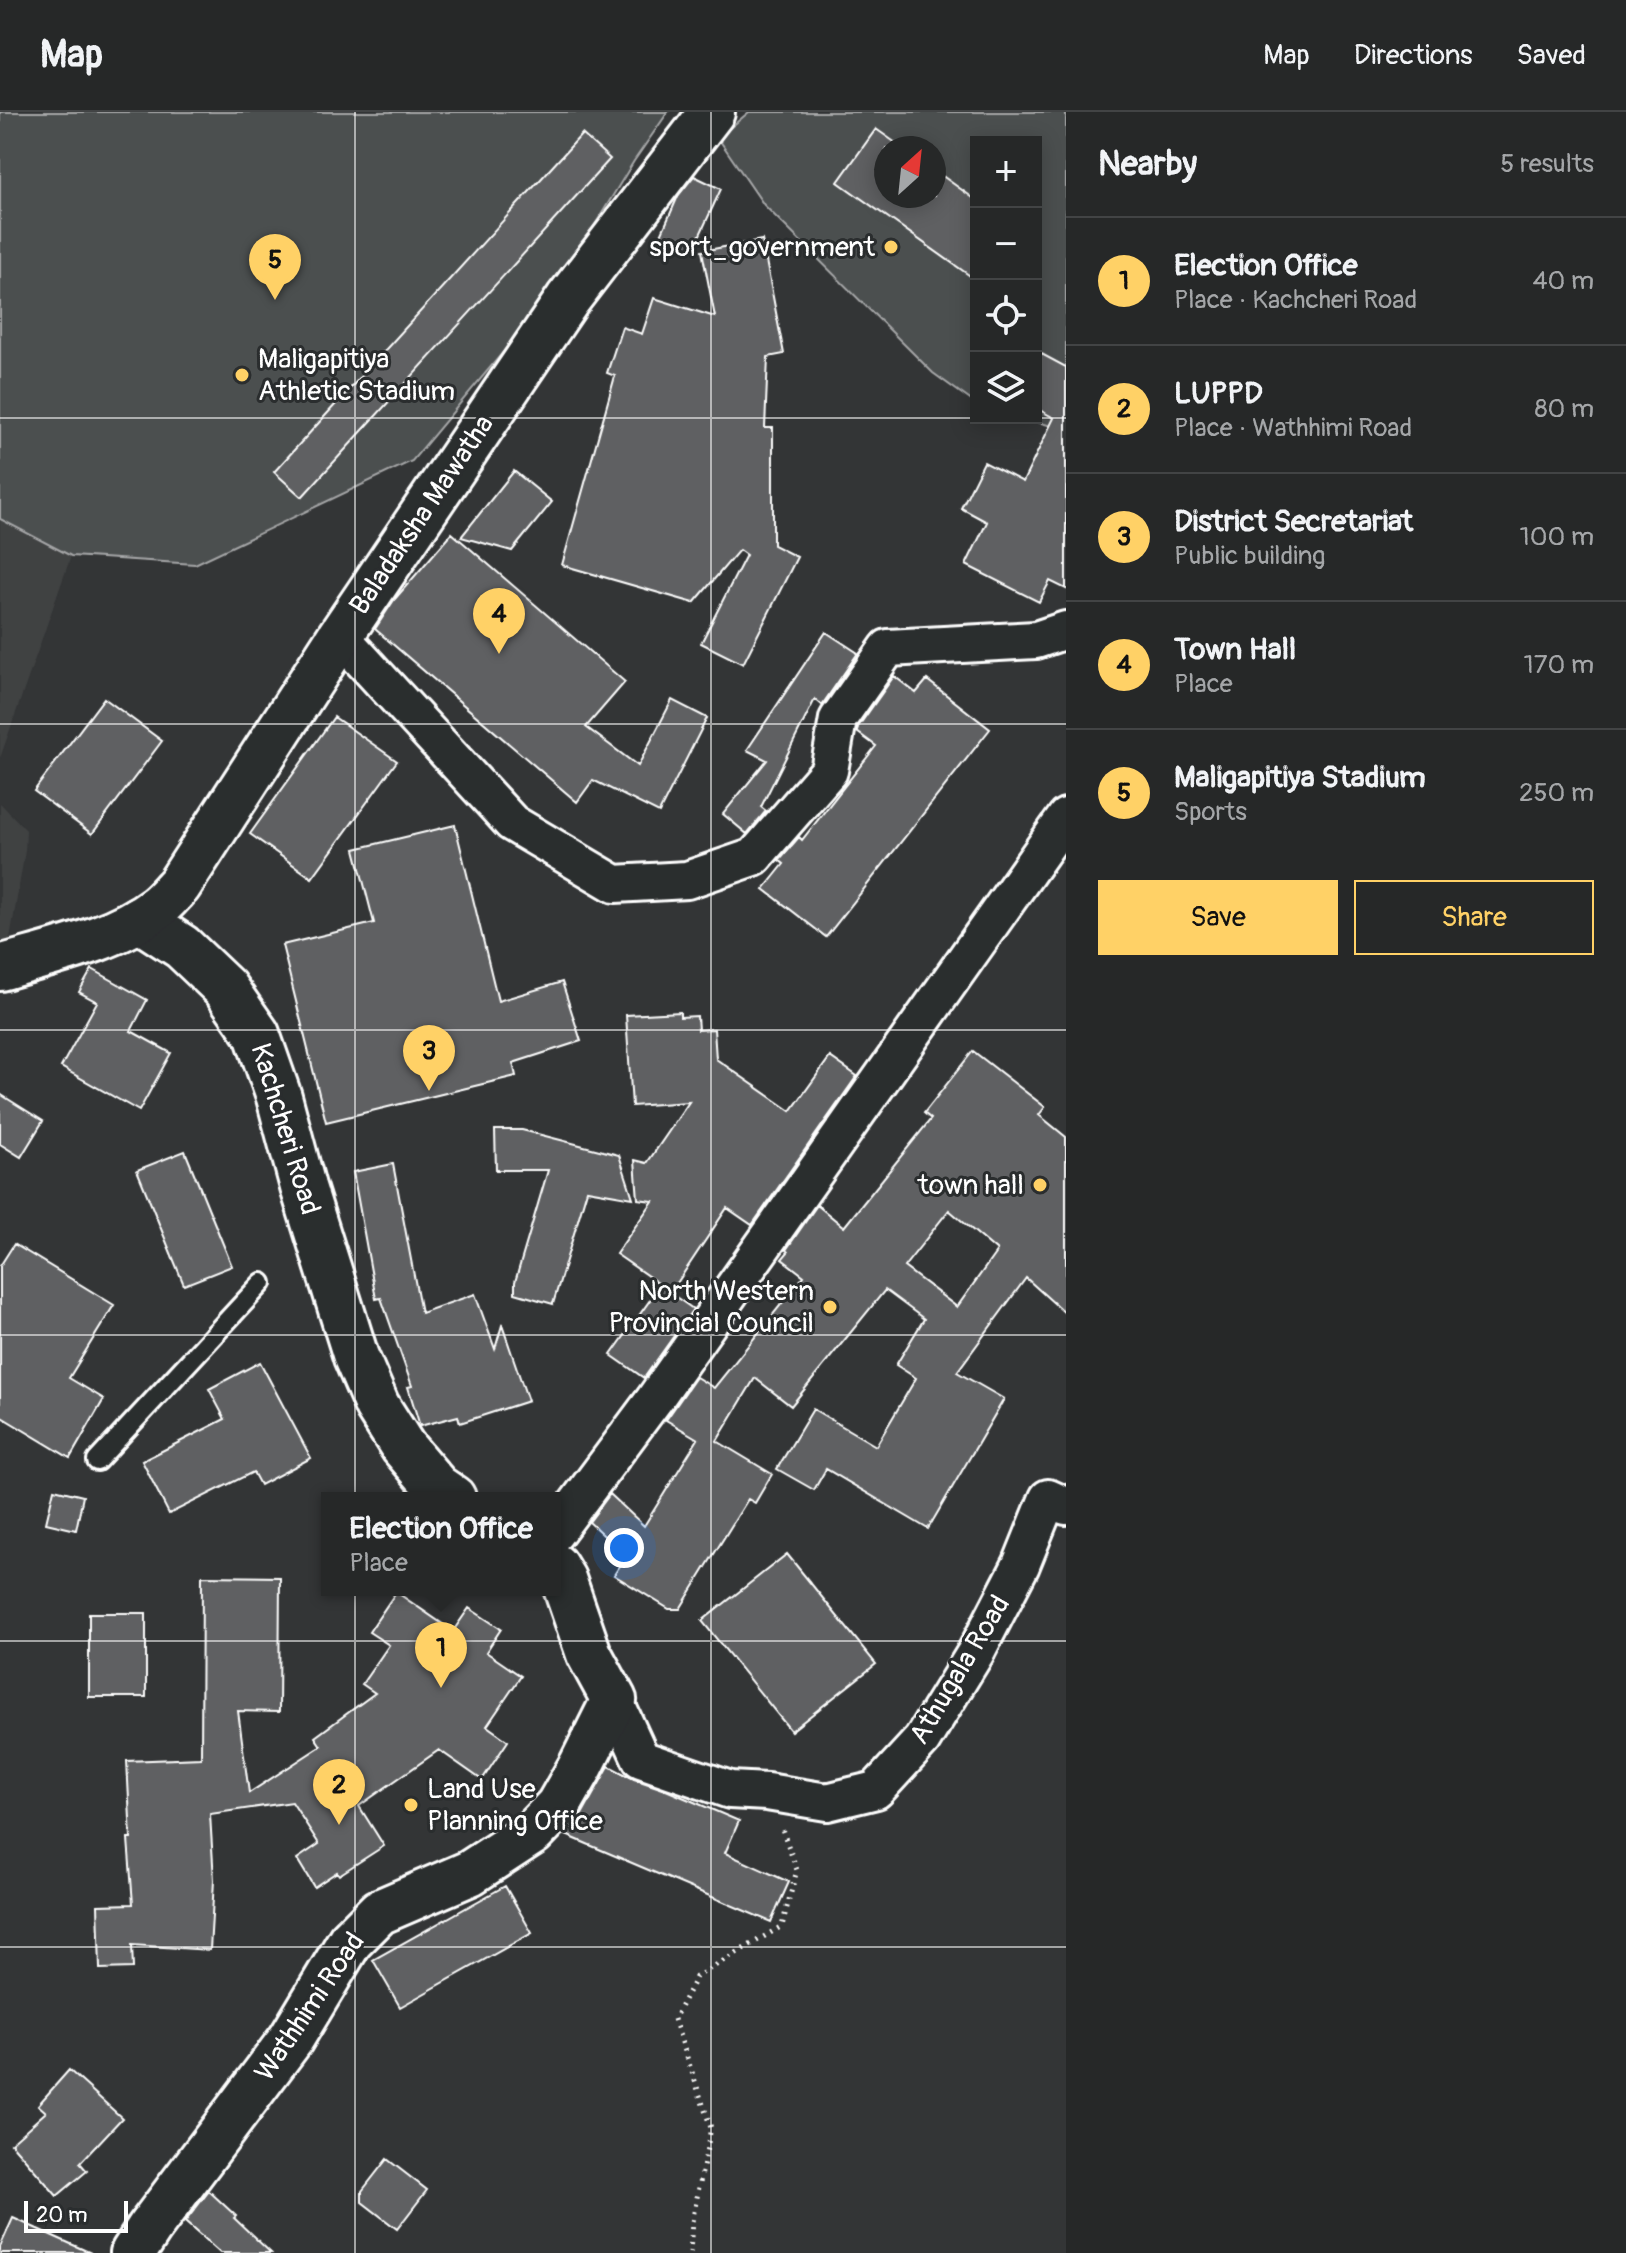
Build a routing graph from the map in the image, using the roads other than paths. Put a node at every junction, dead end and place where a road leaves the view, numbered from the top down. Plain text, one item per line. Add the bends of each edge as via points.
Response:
1 (712, 112) edge
2 (1066, 630) edge
3 (340, 636) junction
4 (1066, 817) edge
5 (139, 919) junction
6 (0, 968) edge
7 (262, 1283) dead end
8 (97, 1461) dead end
9 (444, 1492) edge
10 (1066, 1506) edge
11 (561, 1525) edge
12 (561, 1576) edge
13 (614, 1700) junction
14 (133, 2253) edge

1 - 3 street, Baladaksha Mawatha via 568,299
2 - 3 street via 1036,640 888,648 838,719 829,771 754,857 687,880 615,884 512,823
3 - 5 street, Baladaksha Mawatha via 179,885
4 - 11 street
5 - 6 street
5 - 9 street, Kachcheri Road via 182,947 225,988 257,1034 356,1357 377,1406 403,1447
7 - 8 lane
10 - 13 street, Athugala Road via 1048,1498 976,1652 922,1740 876,1790 827,1802 730,1790 641,1759
12 - 13 street via 589,1654
13 - 14 street, Wathhimi Road via 558,1806 533,1832 470,1873 379,1912 350,1941 291,2039

